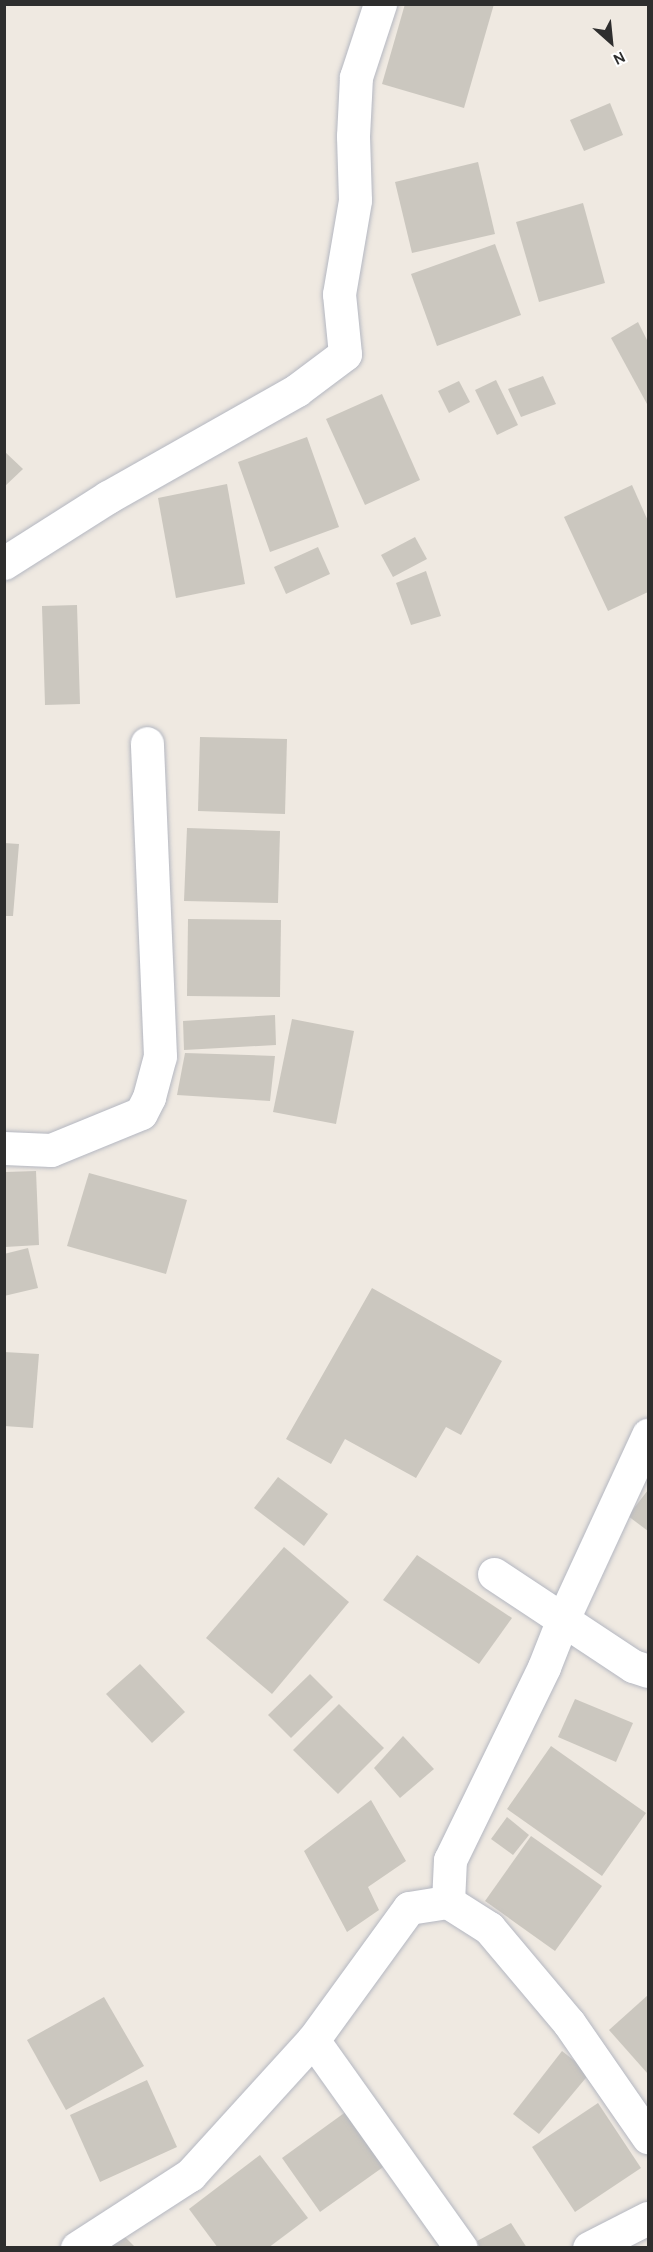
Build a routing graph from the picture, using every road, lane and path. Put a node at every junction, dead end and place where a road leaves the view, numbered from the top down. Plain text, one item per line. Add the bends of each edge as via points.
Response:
1 (380, 4) edge
2 (4, 563) edge
3 (147, 743) dead end
4 (4, 1148) edge
5 (648, 1435) edge
6 (494, 1574) dead end
7 (563, 1619) junction
8 (648, 1671) edge
9 (448, 1902) junction
10 (313, 2040) junction
11 (648, 2137) edge
12 (648, 2218) edge
13 (77, 2247) edge
14 (461, 2247) edge
15 (589, 2247) edge

1 - 2 street via 356,77 352,136 355,200 339,294 345,354 297,390 108,497
3 - 4 street via 160,1056 149,1097 141,1113 51,1150
5 - 7 street
6 - 7 street
7 - 8 street via 633,1666
7 - 9 street via 544,1667 450,1860
9 - 10 street via 409,1908
9 - 11 street via 489,1928 568,2023
10 - 13 street via 190,2175
10 - 14 street
12 - 15 street

